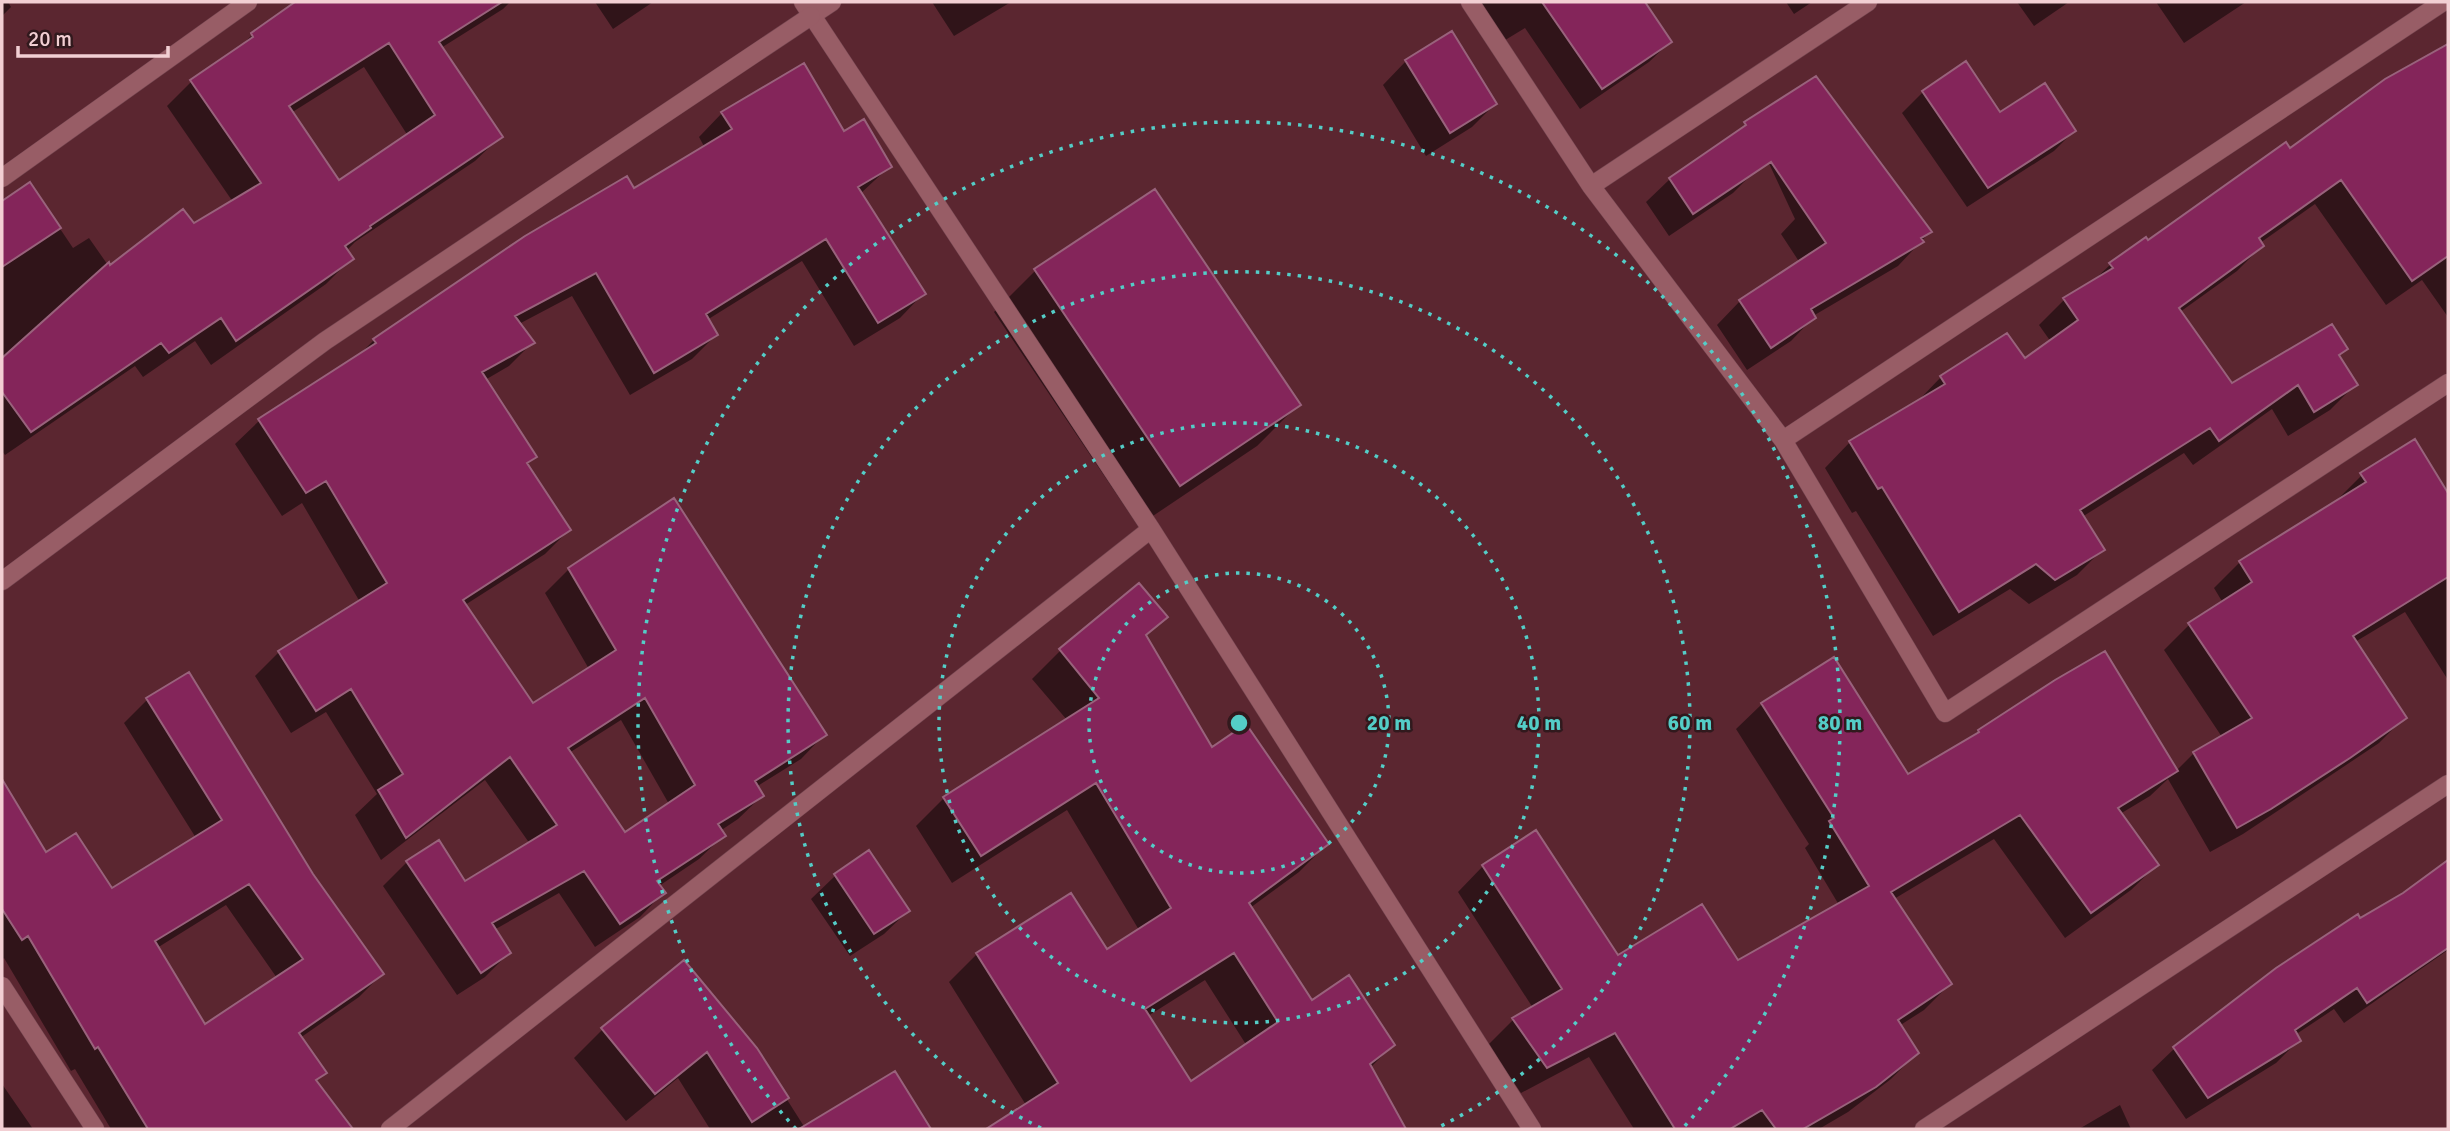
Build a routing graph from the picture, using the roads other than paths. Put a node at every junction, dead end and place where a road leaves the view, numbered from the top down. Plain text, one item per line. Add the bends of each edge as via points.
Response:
1 (248, 2) edge
2 (832, 2) edge
3 (1470, 2) edge
4 (1868, 2) edge
5 (2443, 2) edge
6 (807, 9) edge
7 (2, 178) edge
8 (1591, 186) junction
9 (2448, 383) edge
10 (1783, 440) junction
11 (1151, 529) junction
12 (2, 580) edge
13 (2448, 784) edge
14 (2, 986) edge
15 (95, 1129) edge
16 (390, 1129) edge
17 (1532, 1129) edge
18 (1924, 1129) edge

1 - 7 street
2 - 6 street
3 - 8 street
4 - 8 street
5 - 10 street
6 - 11 street
6 - 12 street via 324,341
8 - 10 street
9 - 10 street via 1945,713
11 - 16 street
11 - 17 street
13 - 18 street
14 - 15 street

